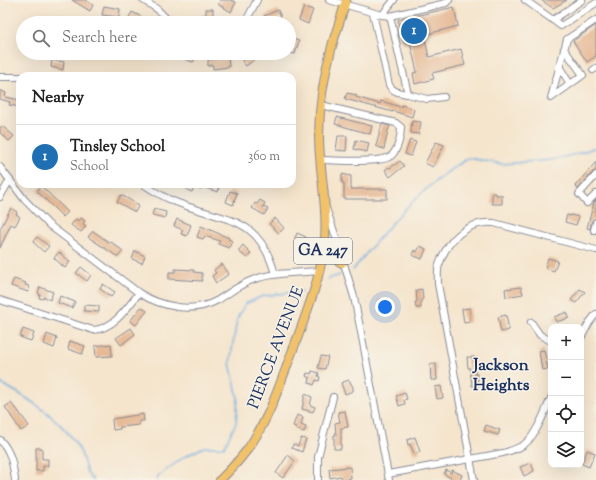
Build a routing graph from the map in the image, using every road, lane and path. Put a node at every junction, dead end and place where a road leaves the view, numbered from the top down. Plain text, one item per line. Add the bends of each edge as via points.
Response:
1 (143, 0) edge
2 (257, 0) edge
3 (329, 0) edge
4 (394, 0) edge
5 (449, 0) edge
6 (524, 0) edge
7 (582, 0) edge
8 (346, 3) edge
9 (596, 3) edge
10 (373, 13) junction
11 (382, 15) junction
12 (163, 16) edge
13 (249, 16) edge
14 (390, 16) junction
15 (553, 20) junction
16 (596, 20) edge
17 (564, 49) junction
18 (559, 66) junction
19 (0, 77) edge
20 (16, 77) edge
21 (570, 84) junction
22 (408, 94) junction
23 (444, 97) dead end
24 (321, 105) junction
25 (320, 160) junction
26 (0, 167) edge
27 (596, 175) edge
28 (10, 180) junction
29 (16, 187) edge
30 (17, 188) edge
31 (149, 188) edge
32 (596, 194) edge
33 (0, 197) edge
34 (325, 206) junction
35 (596, 222) edge
36 (594, 230) dead end
37 (596, 250) edge
38 (322, 258) junction
39 (342, 263) junction
40 (319, 272) junction
41 (275, 274) junction
42 (139, 292) junction
43 (0, 300) edge
44 (596, 314) edge
45 (532, 322) dead end
46 (584, 332) edge
47 (548, 339) edge
48 (333, 397) dead end
49 (548, 404) edge
50 (0, 440) edge
51 (470, 459) junction
52 (388, 477) edge
53 (15, 480) edge
54 (220, 480) edge
55 (318, 480) edge
56 (474, 480) edge

1 - 12 street
2 - 13 street
3 - 8 street
4 - 11 street
5 - 14 street via 446,3
6 - 15 street
7 - 15 street
8 - 10 street
8 - 24 main road, PIERCE AVENUE / GA 247 via 326,67
9 - 15 street via 561,26
10 - 11 street
10 - 22 street via 389,85 398,92
11 - 14 street
14 - 22 street
16 - 17 street via 567,39
17 - 18 street
17 - 21 street via 583,75
18 - 21 street
18 - 21 street via 551,98
19 - 20 street
22 - 23 street via 427,99
24 - 25 main road, PIERCE AVENUE / GA 247
24 - 25 street via 396,123 401,127 401,132 394,153 384,160
25 - 34 main road, PIERCE AVENUE / GA 247
26 - 28 street
27 - 32 street via 579,194 587,203
28 - 29 street
28 - 33 street
30 - 42 street via 49,225
31 - 41 street via 180,204 228,218 247,227 263,244
34 - 38 main road, PIERCE AVENUE / GA 247
34 - 39 street via 342,256
35 - 36 street
37 - 51 street via 486,222 471,226 453,239 446,250 439,266 438,284
38 - 39 main road
38 - 40 main road, PIERCE AVENUE / GA 247
39 - 52 street via 355,305
40 - 41 street
40 - 54 main road, PIERCE AVENUE / GA 247 via 277,392 262,426 253,442
41 - 42 street via 239,285 217,300 196,307 167,305
42 - 43 street via 111,324 93,330
44 - 46 street
45 - 47 street via 540,334
48 - 55 street via 318,457
49 - 51 street via 528,442 503,453
50 - 53 street via 10,453
51 - 52 street
51 - 56 street

